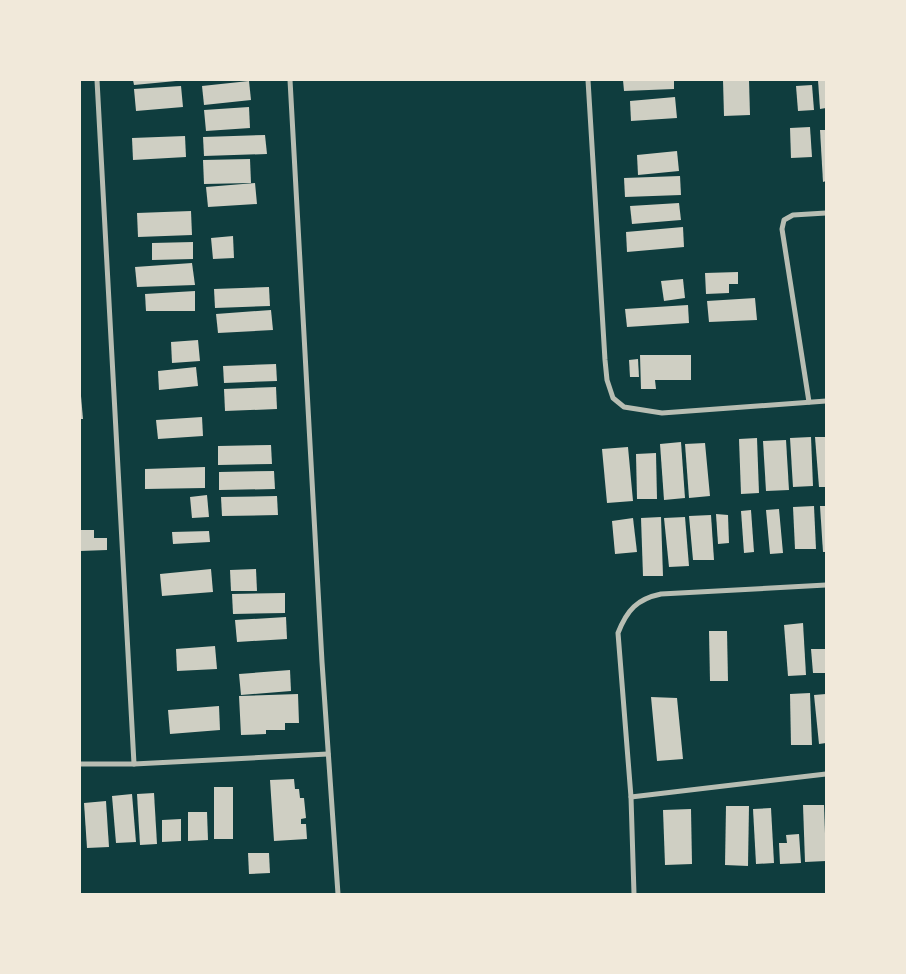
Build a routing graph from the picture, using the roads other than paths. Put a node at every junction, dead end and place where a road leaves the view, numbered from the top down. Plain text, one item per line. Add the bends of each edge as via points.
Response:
1 (97, 80) edge
2 (290, 80) edge
3 (588, 80) edge
4 (826, 213) edge
5 (826, 401) edge
6 (809, 402) junction
7 (826, 585) edge
8 (328, 754) junction
9 (80, 764) edge
10 (134, 764) junction
11 (826, 774) edge
12 (631, 797) junction
13 (338, 894) edge
14 (634, 894) edge

1 - 10 street
2 - 8 street
3 - 6 street via 605,360 613,398 624,407 662,412
4 - 6 street via 793,215 784,220 782,229
5 - 6 street
7 - 12 street via 661,594 646,597 633,607 618,633
8 - 10 street
8 - 13 street
9 - 10 street
11 - 12 street
12 - 14 street

